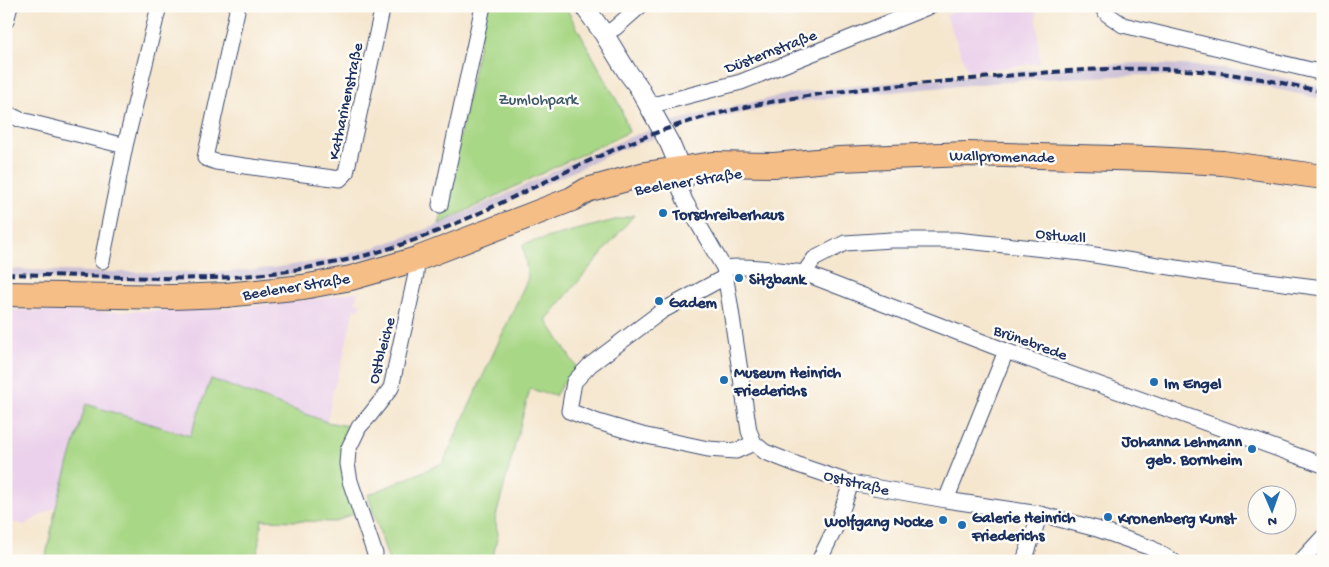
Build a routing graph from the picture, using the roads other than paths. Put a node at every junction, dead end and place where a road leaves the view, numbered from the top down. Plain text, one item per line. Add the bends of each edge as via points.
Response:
1 (10, 6) edge
2 (158, 6) edge
3 (238, 6) edge
4 (383, 6) edge
5 (483, 6) edge
6 (584, 6) edge
7 (640, 6) edge
8 (930, 6) edge
9 (1101, 6) edge
10 (6, 22) edge
11 (604, 34) junction
12 (626, 70) junction
13 (1323, 74) edge
14 (649, 106) junction
15 (6, 113) edge
16 (125, 146) junction
17 (679, 175) junction
18 (1323, 177) edge
19 (440, 205) dead end
20 (417, 259) junction
21 (102, 262) dead end
22 (725, 273) junction
23 (804, 273) junction
24 (1323, 288) edge
25 (6, 294) edge
26 (1006, 350) junction
27 (754, 443) junction
28 (1323, 466) edge
29 (851, 483) junction
30 (946, 500) junction
31 (1040, 514) junction
32 (1323, 537) edge
33 (375, 554) dead end
34 (819, 561) edge
35 (1024, 561) edge
36 (1173, 561) edge
37 (1301, 561) edge

1 - 10 street
2 - 16 street
3 - 4 street, Katharinenstraße via 204,158 340,179 346,173
5 - 19 street
6 - 11 street
7 - 11 street
8 - 14 street, Düsternstraße via 741,82
9 - 13 street via 1123,25
11 - 12 street
12 - 14 street
12 - 17 street via 632,88
14 - 17 street via 670,144
15 - 16 street via 21,120
16 - 21 street
17 - 18 main road, Wallpromenade via 720,163 774,165 967,154 1152,158
17 - 20 main road, Beelener Straße via 645,174 587,190 572,199
17 - 22 street
20 - 25 main road, Beelener Straße via 351,278 254,293 173,297
20 - 33 street, Ostbleiche via 391,388 359,427 348,450 350,482
22 - 23 street, Brünebrede via 740,267
22 - 27 street via 748,431
22 - 27 street via 662,311 590,365 574,382 568,411 633,432 708,449 736,451
23 - 24 street, Ostwall via 814,258 845,243 956,240 1082,253
23 - 26 street, Brünebrede
26 - 28 street, Brünebrede
26 - 30 street
27 - 29 street, Oststraße via 765,452
29 - 30 street, Oststraße
29 - 34 street via 838,522
30 - 31 street, Oststraße
31 - 35 street
31 - 36 street, Oststraße via 1151,548
32 - 37 street

